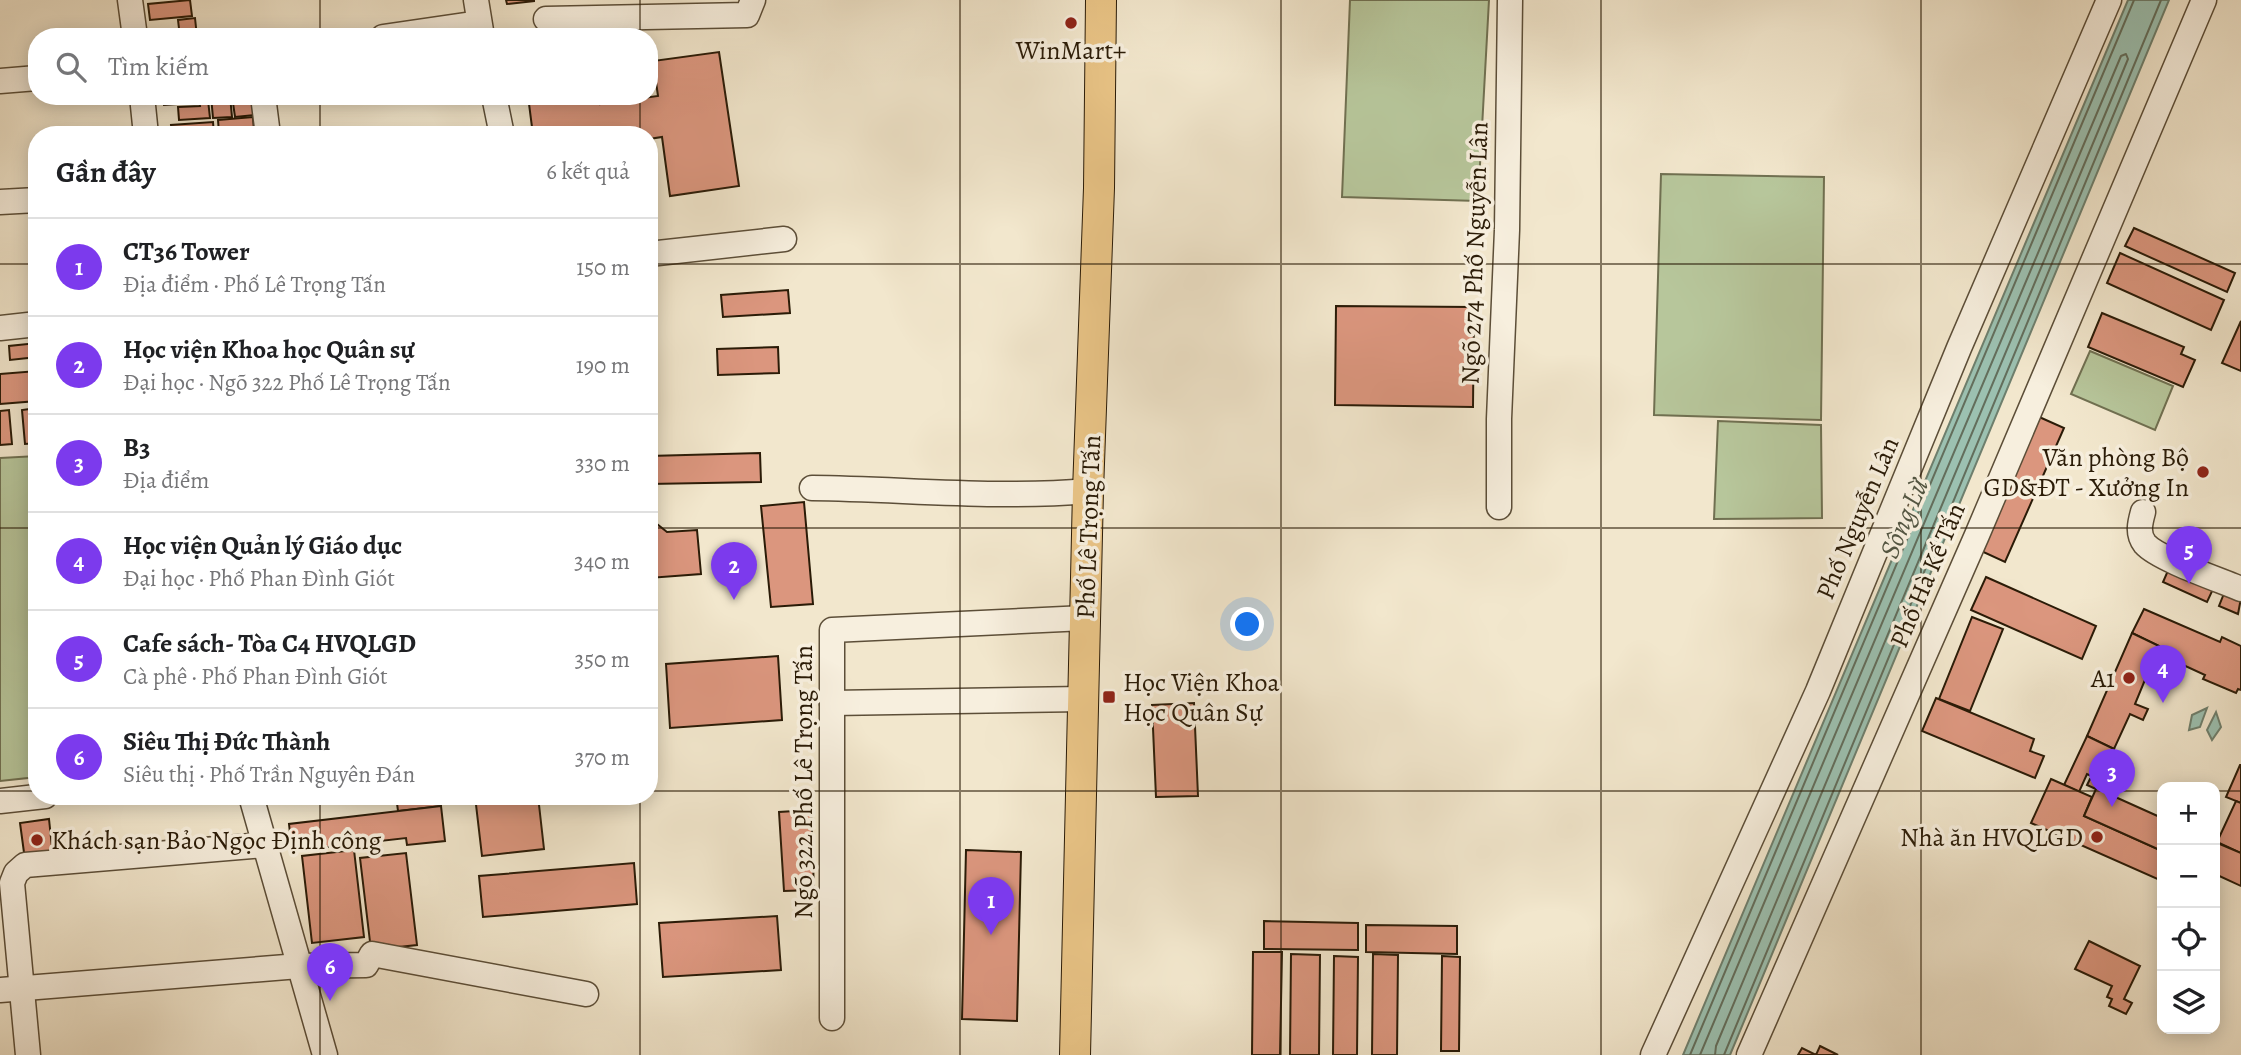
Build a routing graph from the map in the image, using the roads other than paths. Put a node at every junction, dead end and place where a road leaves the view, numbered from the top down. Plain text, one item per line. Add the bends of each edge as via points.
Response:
1 (130, 0) edge
2 (1101, 0) edge
3 (1510, 0) edge
4 (2109, 0) edge
5 (2204, 0) edge
6 (750, 7) edge
7 (546, 19) dead end
8 (479, 20) edge
9 (134, 28) edge
10 (434, 28) edge
11 (28, 79) edge
12 (0, 81) edge
13 (143, 105) edge
14 (264, 105) edge
15 (496, 105) edge
16 (145, 126) edge
17 (267, 126) edge
18 (500, 126) edge
19 (28, 200) edge
20 (0, 202) edge
21 (784, 239) dead end
22 (658, 253) edge
23 (28, 325) edge
24 (0, 328) edge
25 (812, 488) dead end
26 (1088, 491) junction
27 (1499, 507) dead end
28 (2143, 512) dead end
29 (2241, 589) edge
30 (1085, 618) junction
31 (1083, 699) junction
32 (832, 703) junction
33 (28, 798) edge
34 (0, 801) edge
35 (253, 805) edge
36 (264, 845) junction
37 (299, 966) junction
38 (12, 989) edge
39 (586, 994) dead end
40 (832, 1018) dead end
41 (28, 1055) edge
42 (325, 1055) edge
43 (1075, 1055) edge
44 (1653, 1055) edge
45 (1749, 1055) edge

1 - 9 street
2 - 26 main road, Phố Lê Trọng Tấn
3 - 27 street, Ngõ 274 Phố Nguyễn Lân
4 - 44 street, Phố Nguyễn Lân via 1818,691
5 - 45 street, Phố Hà Kế Tấn
6 - 7 street
8 - 10 street
11 - 12 street
13 - 16 street
14 - 17 street
15 - 18 street
19 - 20 street
21 - 22 street
23 - 24 street
25 - 26 street
26 - 30 main road, Phố Lê Trọng Tấn
28 - 29 street via 2139,531 2146,545
30 - 31 main road, Phố Lê Trọng Tấn
30 - 32 street, Ngõ 322 Phố Lê Trọng Tấn via 832,631
31 - 32 street
31 - 43 main road, Phố Lê Trọng Tấn
32 - 40 street, Ngõ 322 Phố Lê Trọng Tấn
33 - 34 street
35 - 36 street
36 - 37 street
36 - 38 street via 25,865 12,883
37 - 38 street
37 - 39 street via 366,965 372,954
37 - 42 street
38 - 41 street

